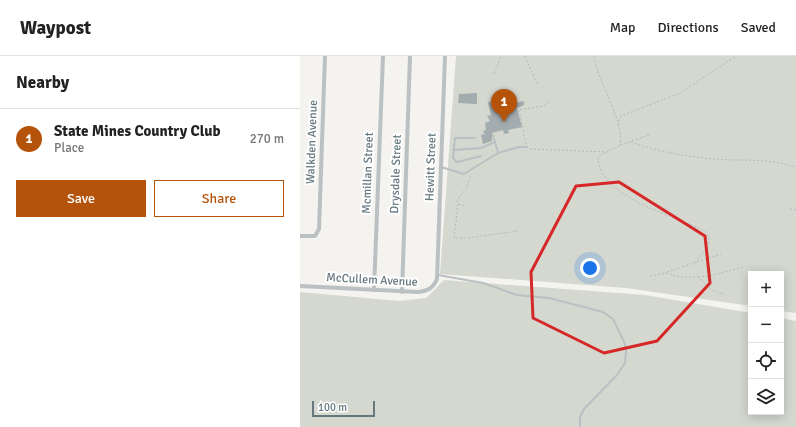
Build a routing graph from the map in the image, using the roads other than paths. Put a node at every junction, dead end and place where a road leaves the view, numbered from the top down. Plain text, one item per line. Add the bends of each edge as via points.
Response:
1 (325, 56) edge
2 (382, 56) edge
3 (410, 56) edge
4 (446, 56) edge
5 (493, 135) dead end
6 (475, 138) dead end
7 (495, 142) junction
8 (527, 147) road end
9 (453, 150) junction
10 (498, 153) junction
11 (481, 156) dead end
12 (441, 167) junction
13 (300, 236) edge
14 (437, 277) junction
15 (300, 286) edge
16 (374, 290) junction
17 (402, 292) junction
18 (580, 427) edge

1 - 13 street, Walkden Avenue via 320,229 316,236
2 - 16 street, Mcmillan Street
3 - 17 street, Drysdale Street
4 - 12 street, Hewitt Street
5 - 7 lane
6 - 9 lane via 455,138
7 - 9 lane via 482,148
7 - 10 lane
8 - 10 lane
9 - 11 lane via 457,162
10 - 12 lane via 464,174
12 - 14 street, Hewitt Street
14 - 17 street, McCullem Avenue via 427,290
14 - 18 lane via 483,283 517,295 549,298 603,312 614,319 625,344 625,363 617,375 581,412
15 - 16 street, McCullem Avenue
16 - 17 street, McCullem Avenue

